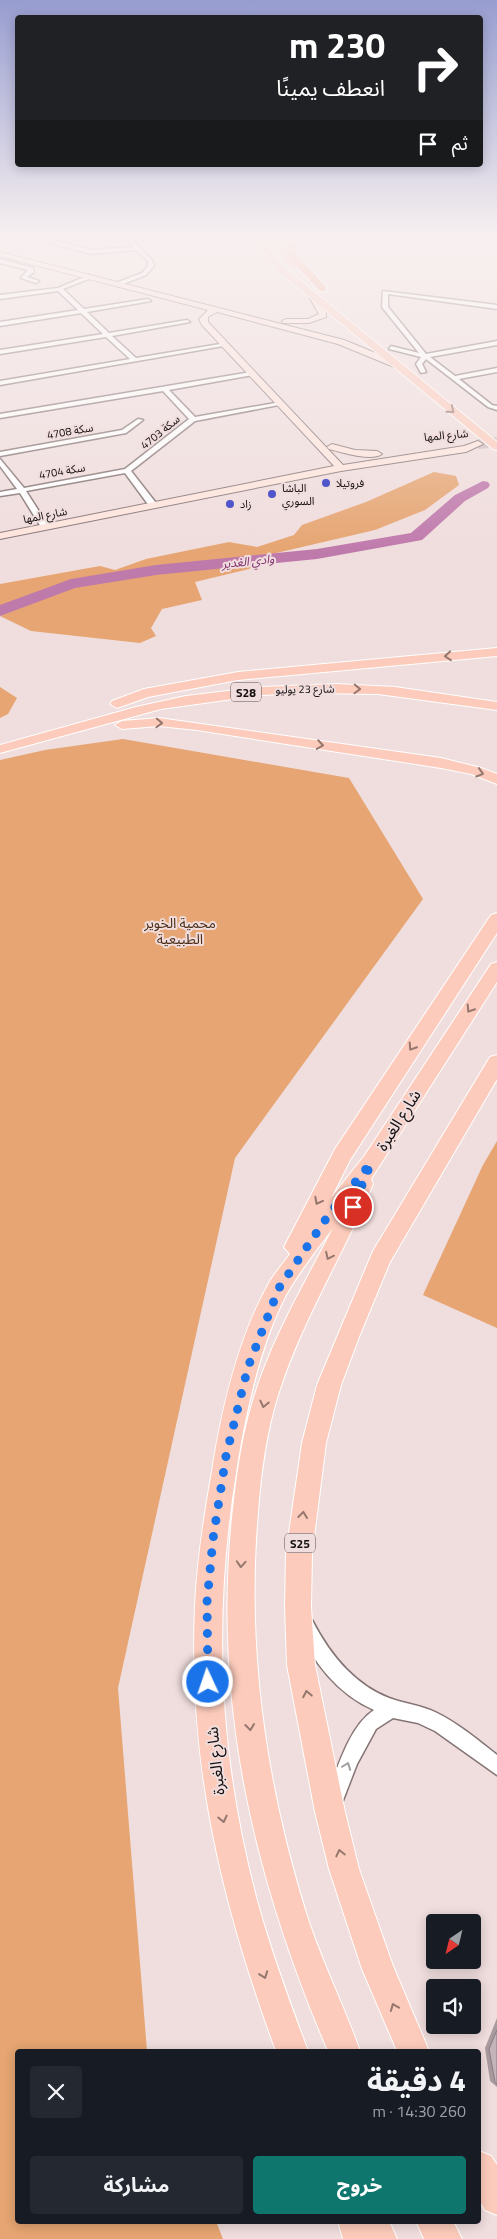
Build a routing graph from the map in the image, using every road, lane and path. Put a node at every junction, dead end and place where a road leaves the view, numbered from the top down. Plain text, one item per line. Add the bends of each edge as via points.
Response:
1 (63, 341) edge
2 (115, 341) edge
3 (222, 341) edge
4 (235, 341) edge
5 (335, 341) edge
6 (368, 341) edge
7 (383, 341) edge
8 (412, 341) edge
9 (497, 343) edge
10 (226, 346) junction
11 (391, 348) junction
12 (0, 352) edge
13 (424, 356) junction
14 (134, 360) junction
15 (397, 366) junction
16 (497, 370) edge
17 (251, 374) junction
18 (426, 375) joint
19 (453, 378) junction
20 (0, 382) edge
21 (164, 388) junction
22 (281, 404) junction
23 (497, 408) edge
24 (0, 416) edge
25 (192, 419) junction
26 (140, 420) dead end
27 (316, 444) junction
28 (332, 447) junction
29 (497, 447) edge
30 (385, 453) junction
31 (0, 454) edge
32 (318, 458) dead end
33 (0, 461) edge
34 (344, 464) junction
35 (128, 471) junction
36 (22, 490) junction
37 (0, 494) edge
38 (153, 505) junction
39 (45, 527) junction
40 (0, 536) edge
41 (497, 652) edge
42 (497, 694) edge
43 (117, 704) junction
44 (497, 706) edge
45 (3, 745) edge
46 (497, 779) edge
47 (497, 919) edge
48 (497, 968) edge
49 (497, 1062) edge
50 (371, 1163) junction
51 (279, 1288) junction
52 (298, 1607) junction
53 (392, 1708) junction
54 (497, 1766) edge
55 (330, 1812) junction
56 (291, 2049) edge
57 (343, 2049) edge
58 (412, 2049) edge
59 (356, 2224) edge
60 (371, 2224) edge
61 (435, 2224) edge
62 (361, 2239) edge
63 (379, 2239) edge
64 (444, 2239) edge

1 - 12 street
2 - 14 street
3 - 10 street
4 - 28 street
5 - 15 street
6 - 15 main road
7 - 11 main road
8 - 13 street
9 - 13 street
10 - 14 street
10 - 17 street
11 - 13 street
11 - 18 main road
13 - 18 street via 419,364
13 - 19 street
14 - 20 street
15 -> 29 main road
16 - 19 street
17 - 21 street
17 - 22 street
19 - 23 street
21 - 24 street
21 - 25 street
22 - 25 street, 4703 سكة
22 - 27 street
25 - 35 street, 4703 سكة
26 - 31 street, سكة 4708 via 124,432
27 - 32 street
27 - 34 street
28 - 30 street via 359,454
28 - 34 street
30 - 34 street, شارع المها
30 - 34 street, شارع المها via 478,444 466,449
33 - 36 street
34 - 38 street, شارع المها
34 - 38 street, شارع المها via 296,468
35 - 36 street, سكة 4704
35 - 38 street
36 - 37 street, سكة 4704
36 - 39 street
38 - 39 street, شارع المها
39 - 40 street, شارع المها
41 -> 43 main road via 238,676 144,693
42 - 43 main road, شارع 23 يوليو / S28 via 412,682 321,676 240,681
43 - 45 main road, شارع 23 يوليو / S28
45 -> 44 main road, شارع 23 يوليو / S28 via 159,706 286,688 361,689
45 -> 46 main road via 159,722 441,763
47 -> 51 main road via 342,1156 299,1239
48 -> 50 main road, شارع الغبرة
52 -> 49 main road, S25 via 299,1553 306,1499 314,1443 329,1385 381,1258
50 - 51 main road, شارع الغبرة via 330,1213
50 -> 57 main road via 287,1341 266,1395 244,1512 240,1576 242,1648 262,1805 288,1904 323,2006
51 -> 56 main road, شارع الغبرة via 248,1367 222,1475 208,1593 206,1664 221,1810 257,1954
52 - 53 street via 309,1633 337,1675
55 -> 52 main road, S25 via 301,1665
53 - 54 street via 420,1714 442,1725
55 -> 53 street via 350,1759 370,1723
58 -> 55 main road, S25 via 378,1969 344,1869
59 - 62 main road
60 - 63 main road
61 - 64 main road

